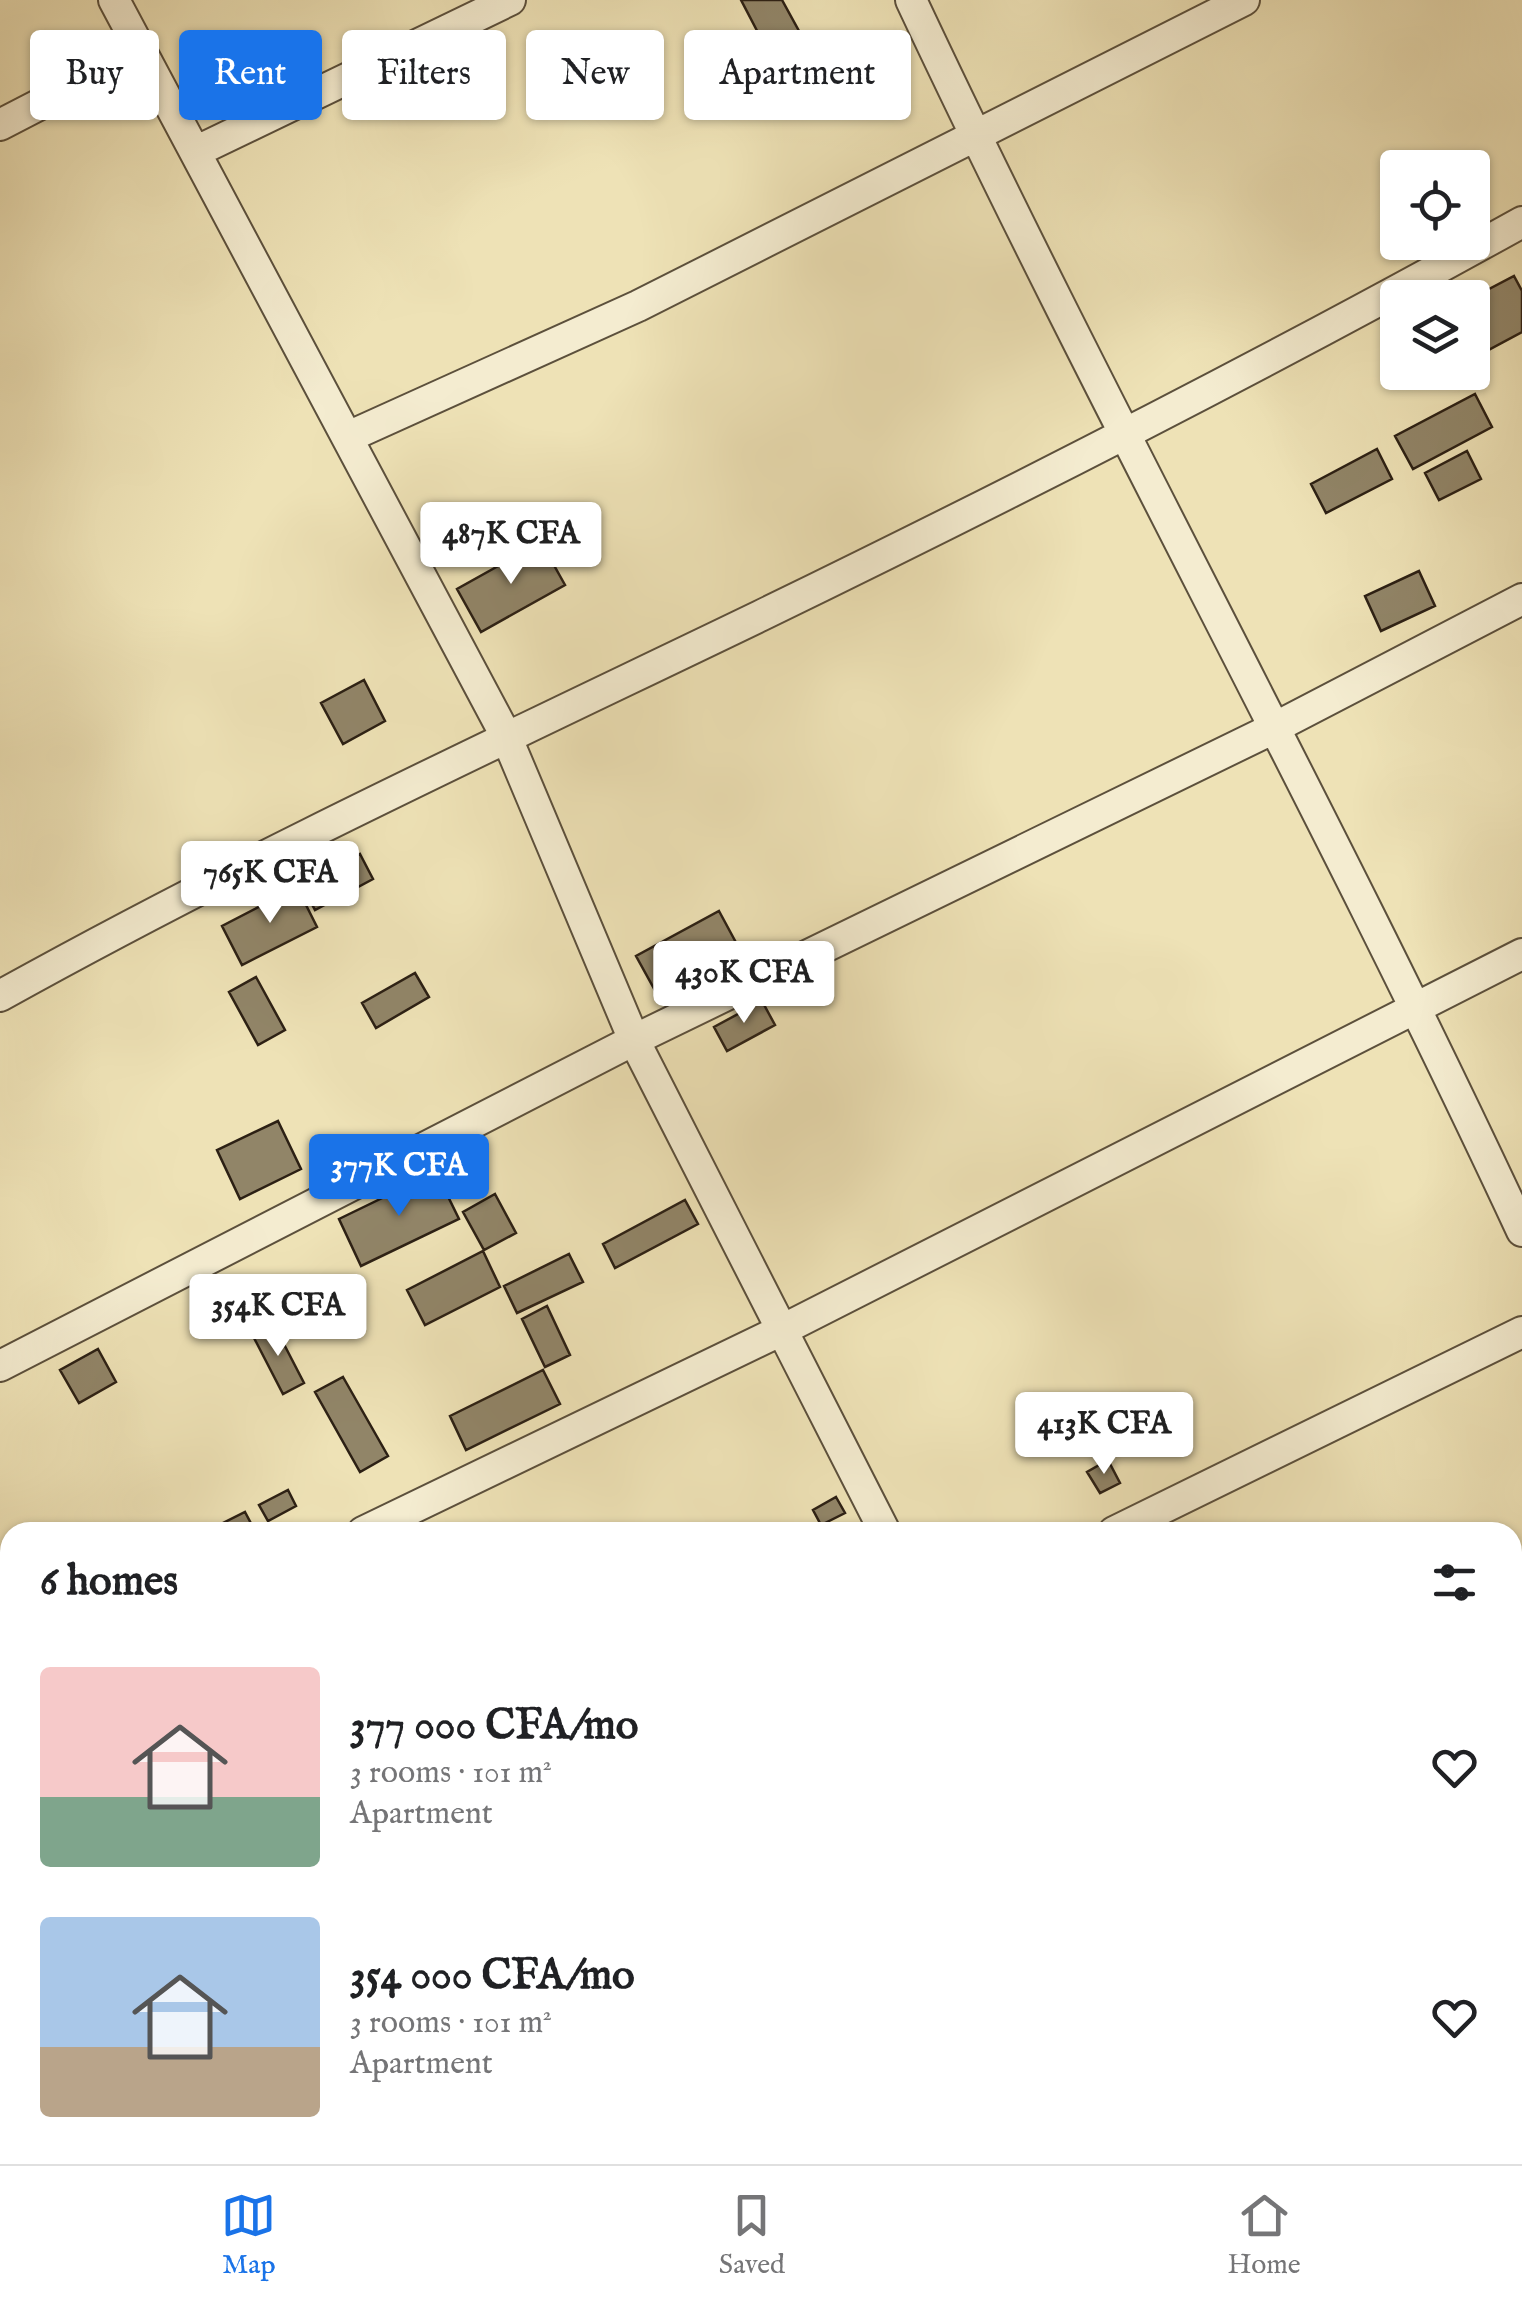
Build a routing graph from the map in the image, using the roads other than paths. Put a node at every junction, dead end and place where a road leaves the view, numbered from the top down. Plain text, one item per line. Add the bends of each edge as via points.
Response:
1 (114, 0) edge
2 (510, 0) edge
3 (911, 0) edge
4 (1244, 0) edge
5 (130, 30) edge
6 (159, 85) edge
7 (30, 109) edge
8 (0, 125) edge
9 (976, 138) junction
10 (195, 152) junction
11 (1522, 222) edge
12 (1125, 435) junction
13 (348, 437) junction
14 (1522, 600) edge
15 (1272, 730) junction
16 (506, 736) junction
17 (1522, 954) edge
18 (0, 996) edge
19 (1418, 1008) junction
20 (634, 1040) junction
21 (1522, 1231) edge
22 (782, 1330) junction
23 (1522, 1332) edge
24 (0, 1366) edge
25 (384, 1522) edge
26 (880, 1522) edge
27 (1134, 1522) edge

1 - 5 street
2 - 10 street
3 - 9 street
4 - 9 street
6 - 10 street
7 - 8 street
9 - 12 street
9 - 13 street via 638,306
10 - 13 street
11 - 12 street
12 - 15 street
12 - 16 street
13 - 16 street
14 - 15 street
15 - 19 street
15 - 20 street
16 - 18 street
16 - 20 street
17 - 19 street
19 - 21 street
19 - 22 street
20 - 22 street
20 - 24 street
22 - 25 street
22 - 26 street
23 - 27 street

